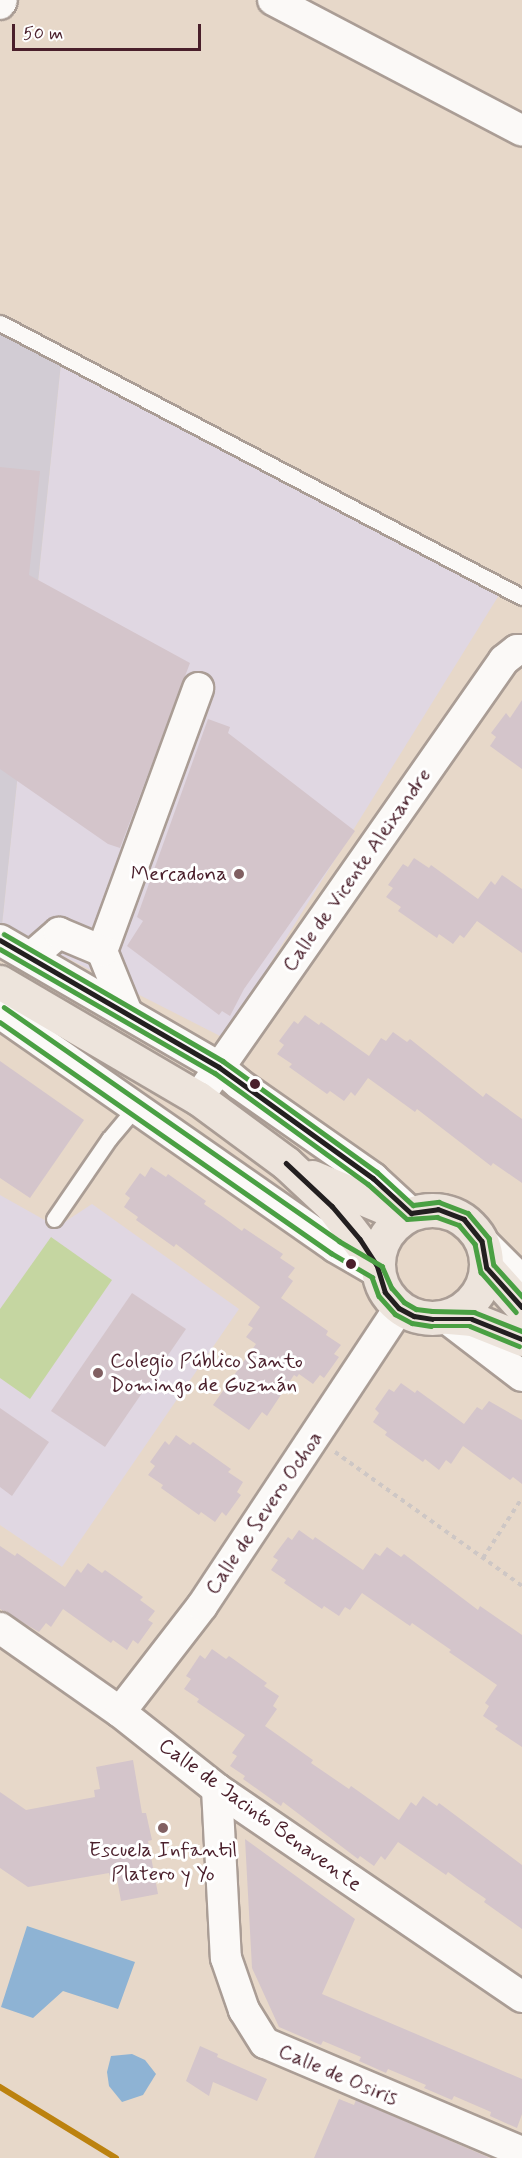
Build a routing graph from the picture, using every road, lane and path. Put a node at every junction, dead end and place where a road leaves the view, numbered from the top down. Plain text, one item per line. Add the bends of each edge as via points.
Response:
1 (2, 0) edge
2 (273, 0) edge
3 (0, 4) edge
4 (522, 131) edge
5 (0, 323) edge
6 (522, 597) edge
7 (520, 647) edge
8 (198, 688) dead end
9 (1, 940) edge
10 (102, 951) junction
11 (32, 957) junction
12 (0, 982) edge
13 (0, 1013) edge
14 (127, 1013) junction
15 (219, 1067) junction
16 (198, 1098) junction
17 (135, 1108) junction
18 (286, 1163) junction
19 (408, 1215) junction
20 (54, 1219) dead end
21 (484, 1255) junction
22 (377, 1268) junction
23 (522, 1281) edge
24 (522, 1307) edge
25 (399, 1308) junction
26 (447, 1317) junction
27 (522, 1338) edge
28 (522, 1376) edge
29 (315, 1437) junction
30 (520, 1501) dead end
31 (483, 1558) junction
32 (522, 1586) edge
33 (0, 1628) edge
34 (120, 1712) junction
35 (217, 1789) junction
36 (522, 1997) edge
37 (522, 2152) edge

1 - 3 street
2 - 4 street
5 - 6 lane
7 - 15 street, Calle de Vicente Aleixandre via 504,660 417,781
8 - 10 street
9 - 11 street
10 - 11 street via 59,933
10 - 14 street
11 - 14 street
12 - 16 main road
13 - 17 street
14 - 15 street
15 - 16 street, Calle de Vicente Aleixandre
15 - 19 street via 374,1178
16 - 18 main road
17 - 20 lane via 108,1139
17 - 22 street via 335,1247
18 - 19 main road via 371,1203
18 - 22 main road via 332,1206 360,1239
19 - 21 main road via 438,1209 464,1219
19 - 22 main road via 384,1236
21 - 23 street
21 - 24 main road
21 - 26 main road via 483,1284 475,1298
22 - 25 main road via 385,1292
25 - 26 main road via 414,1316
25 - 29 street, Calle de Severo Ochoa
26 - 27 main road via 472,1318
26 - 28 street
29 - 31 path
29 - 34 street, Calle de Severo Ochoa via 202,1606
30 - 31 path
31 - 32 path
33 - 34 street, Calle de Jacinto Benavente
34 - 35 street, Calle de Jacinto Benavente
35 - 36 street, Calle de Jacinto Benavente
35 - 37 street, Calle de Osiris via 226,1958 244,2010 265,2043

